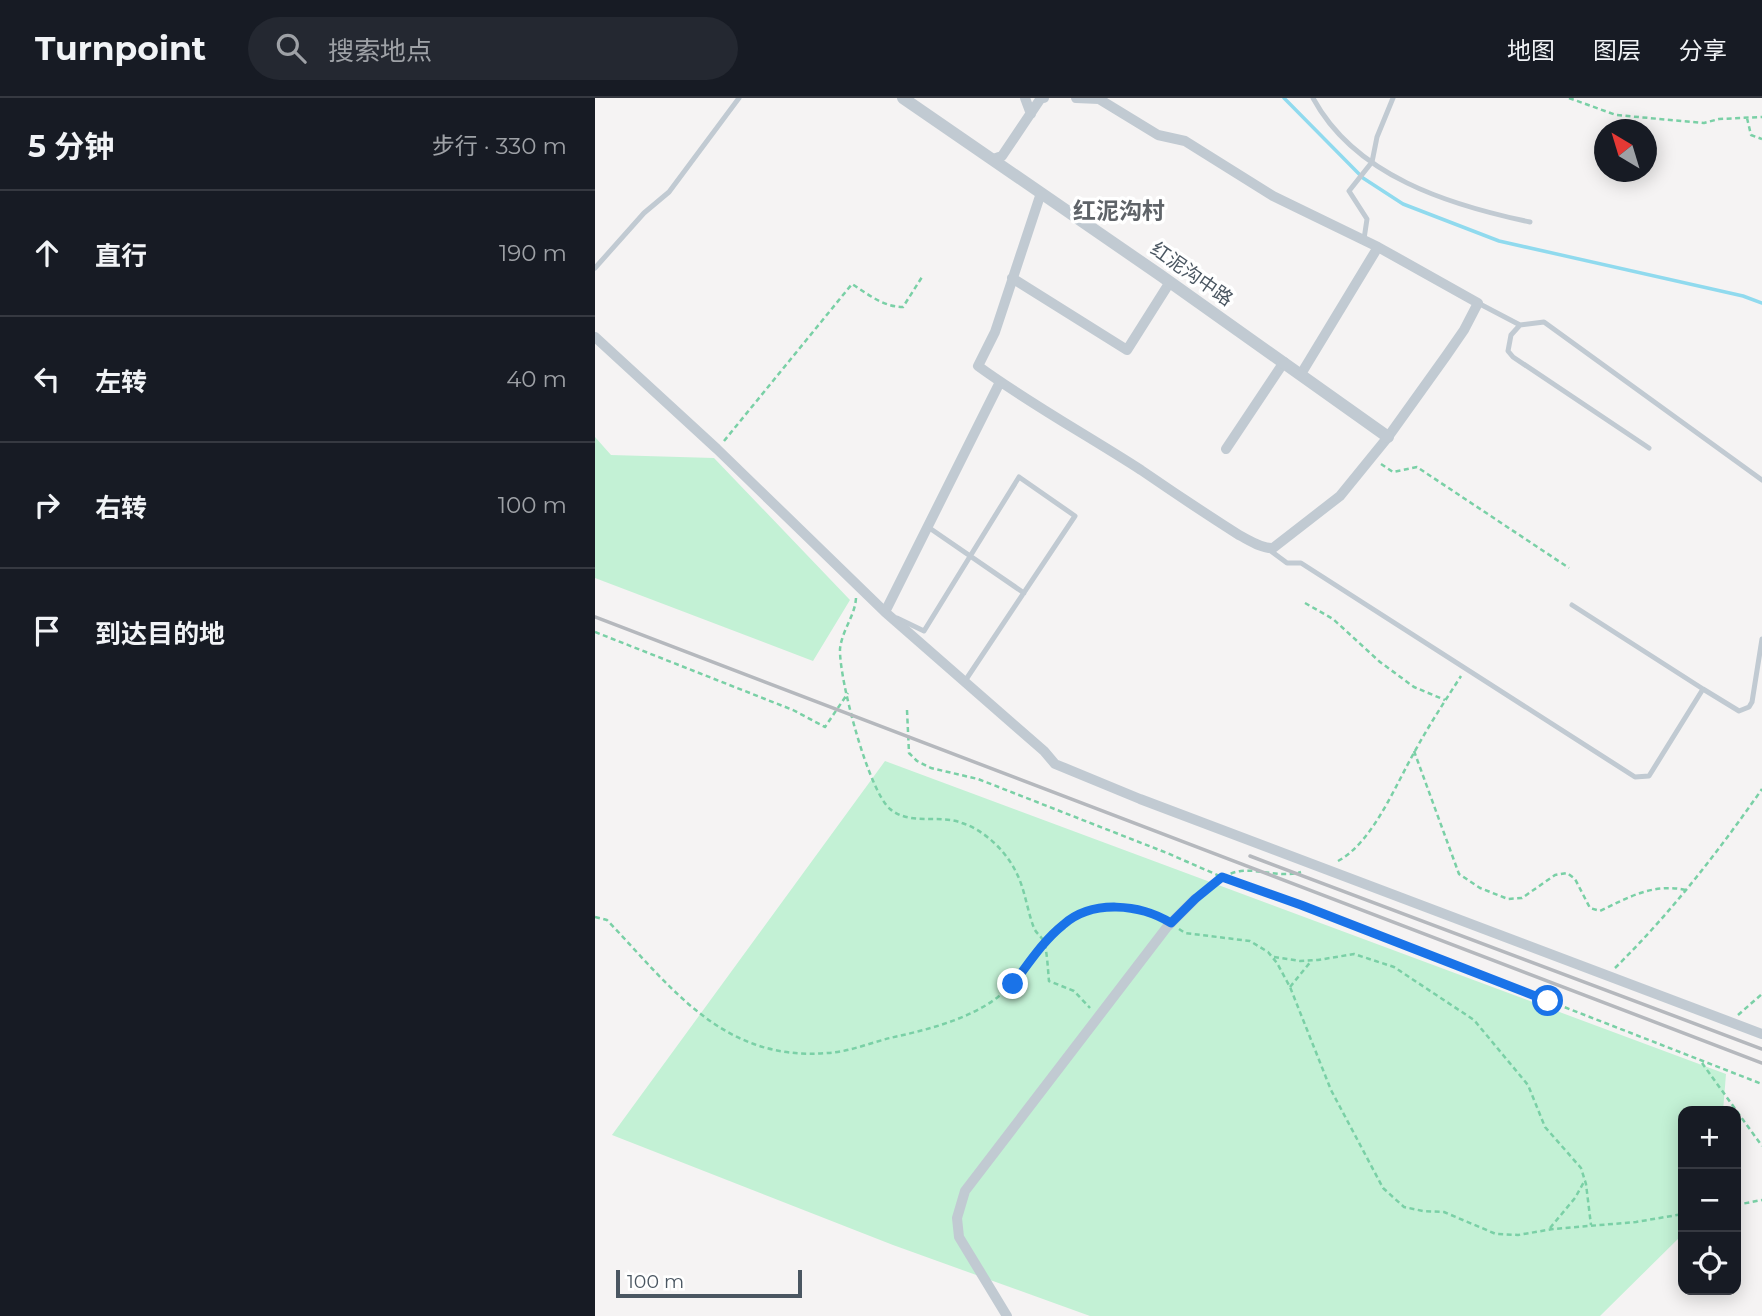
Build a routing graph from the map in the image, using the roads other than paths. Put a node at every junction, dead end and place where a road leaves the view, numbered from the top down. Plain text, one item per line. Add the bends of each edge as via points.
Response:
1 (739, 98) edge
2 (903, 98) edge
3 (1025, 98) edge
4 (1044, 98) edge
5 (1076, 98) edge
6 (1099, 98) edge
7 (1313, 98) edge
8 (1393, 98) edge
9 (1031, 114) junction
10 (993, 159) junction
11 (1372, 162) junction
12 (1041, 193) junction
13 (1530, 222) dead end
14 (1364, 239) junction
15 (1378, 247) junction
16 (595, 268) edge
17 (1012, 278) junction
18 (1170, 282) junction
19 (1478, 303) junction
20 (1520, 325) junction
21 (595, 337) edge
22 (1284, 362) junction
23 (1301, 374) junction
24 (1000, 382) junction
25 (1388, 437) junction
26 (1649, 448) dead end
27 (1226, 449) dead end
28 (1762, 480) edge
29 (928, 527) junction
30 (1267, 549) junction
31 (970, 556) junction
32 (1024, 593) junction
33 (1572, 605) dead end
34 (885, 612) junction
35 (1762, 639) edge
36 (964, 682) junction
37 (1703, 689) junction
38 (1195, 899) road end
39 (1762, 1034) edge
40 (1007, 1316) edge

1 - 16 lane via 669,192
2 - 10 street, 红泥沟中路
3 - 9 street
4 - 9 street
5 - 6 street
6 - 14 street via 1158,135 1185,141 1273,196
7 - 11 lane via 1338,133
8 - 11 lane
9 - 10 street via 1002,156
10 - 12 street, 红泥沟中路
11 - 13 lane via 1410,186
11 - 14 lane via 1349,191 1367,219
12 - 17 street
12 - 18 street, 红泥沟中路
14 - 15 street
15 - 19 street
15 - 23 street
17 - 18 street via 1127,350
17 - 24 street via 995,332 978,366
18 - 22 street, 红泥沟中路
19 - 20 lane
19 - 25 street
20 - 26 lane via 1511,335 1508,351 1513,357
20 - 28 lane via 1544,322
21 - 34 street
22 - 23 street, 红泥沟中路
22 - 27 street
23 - 25 street, 红泥沟中路
24 - 29 street
24 - 30 street
25 - 30 street via 1340,496
29 - 31 lane
29 - 34 street
30 - 37 lane via 1287,563 1301,563 1635,777 1649,776
31 - 32 lane
31 - 32 lane via 1020,477 1075,516
31 - 34 lane via 924,631
32 - 36 lane
33 - 37 lane
34 - 36 street
35 - 37 lane via 1749,708 1739,711
36 - 39 street via 1055,764
38 - 40 street via 1171,923 965,1191 957,1218 960,1237

